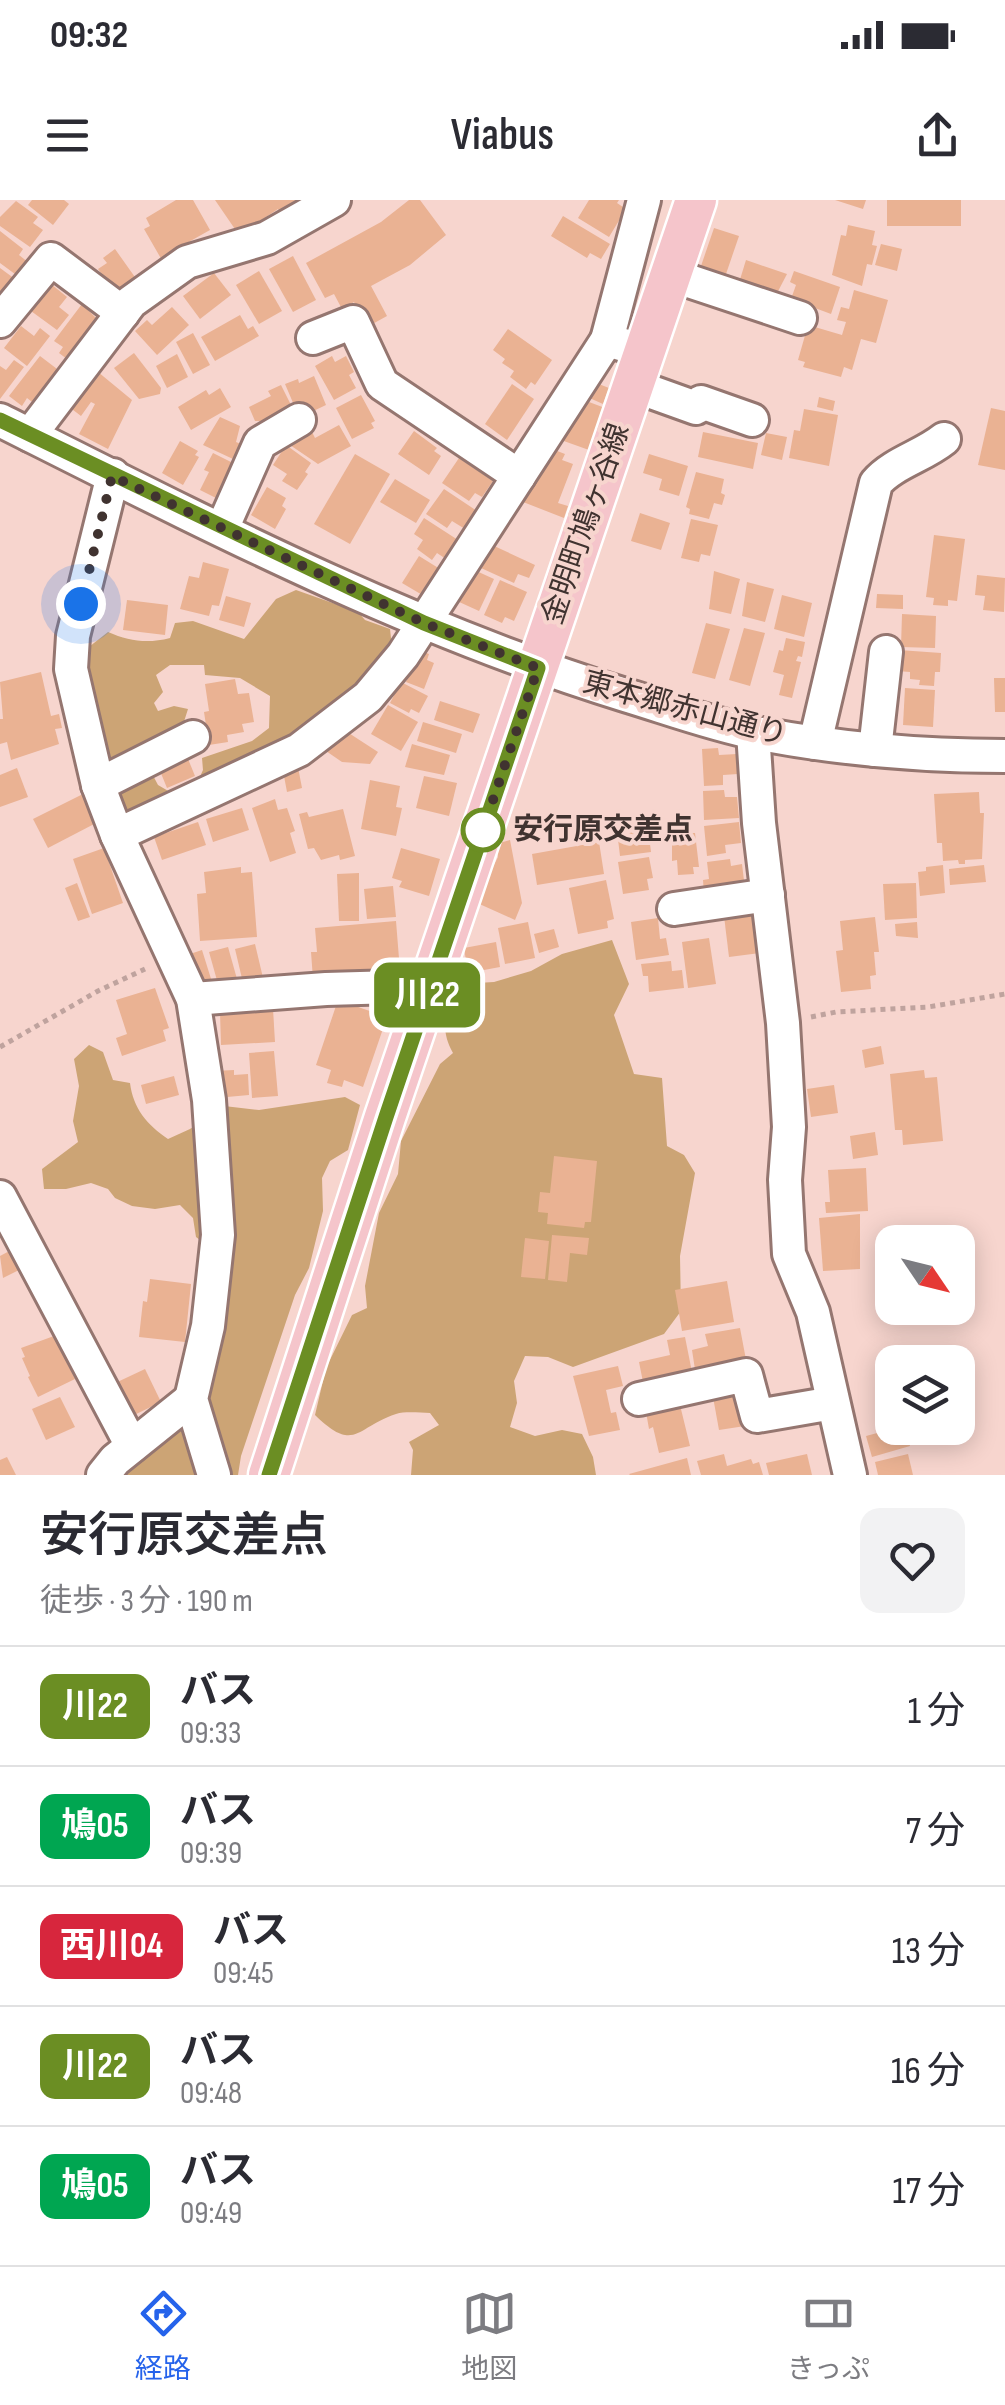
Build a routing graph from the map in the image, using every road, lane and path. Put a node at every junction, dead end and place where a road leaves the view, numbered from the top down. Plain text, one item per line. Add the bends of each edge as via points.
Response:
1 (334, 200) edge
2 (644, 200) edge
3 (696, 200) edge
4 (671, 275) junction
5 (123, 313) junction
6 (800, 318) dead end
7 (0, 321) edge
8 (313, 338) dead end
9 (628, 359) junction
10 (0, 420) edge
11 (300, 420) dead end
12 (752, 420) dead end
13 (30, 435) junction
14 (944, 439) dead end
15 (112, 476) junction
16 (519, 476) junction
17 (222, 529) junction
18 (424, 623) junction
19 (886, 652) dead end
20 (538, 668) junction
21 (753, 732) junction
22 (193, 737) dead end
23 (814, 742) junction
24 (875, 750) junction
25 (1005, 756) edge
26 (98, 785) junction
27 (117, 835) junction
28 (768, 896) junction
29 (674, 909) dead end
30 (175, 955) junction
31 (430, 986) junction
32 (1005, 994) edge
33 (193, 999) junction
34 (783, 1023) junction
35 (0, 1047) edge
36 (0, 1197) edge
37 (191, 1399) junction
38 (640, 1400) dead end
39 (833, 1403) junction
40 (132, 1446) junction
41 (103, 1475) edge
42 (214, 1475) edge
43 (269, 1475) edge
44 (850, 1475) edge

1 - 5 street via 267,238 186,262
2 - 9 street
3 - 4 main road, 金明町鳩ヶ谷線
4 - 6 street
4 - 9 main road, 金明町鳩ヶ谷線
5 - 7 street via 52,259
5 - 13 street
8 - 16 street via 353,322 382,384
9 - 12 street via 696,408 701,402
9 - 16 street
9 - 20 main road, 金明町鳩ヶ谷線
10 - 13 street, 東本郷赤山通り
11 - 17 street via 260,444
13 - 15 street, 東本郷赤山通り
14 - 23 street via 876,483
15 - 17 street, 東本郷赤山通り
15 - 26 street via 71,669
16 - 18 street
17 - 18 street, 東本郷赤山通り
18 - 20 street, 東本郷赤山通り
18 - 27 street via 368,697 300,750
19 - 24 street
20 - 21 street, 東本郷赤山通り
20 - 31 main road, 金明町鳩ヶ谷線
21 - 23 street, 東本郷赤山通り
21 - 28 street
22 - 26 street
23 - 24 street, 東本郷赤山通り
24 - 25 street, 東本郷赤山通り
26 - 27 street
27 - 30 street
28 - 29 street
28 - 34 street
30 - 33 street
30 - 35 path
31 - 33 street
31 - 43 main road, 金明町鳩ヶ谷線
32 - 34 path
33 - 37 street via 209,1100 218,1235
34 - 39 street via 789,1254 812,1312
36 - 40 street
37 - 40 street
37 - 42 street
38 - 39 street via 746,1375 758,1416
39 - 44 street
40 - 41 street

